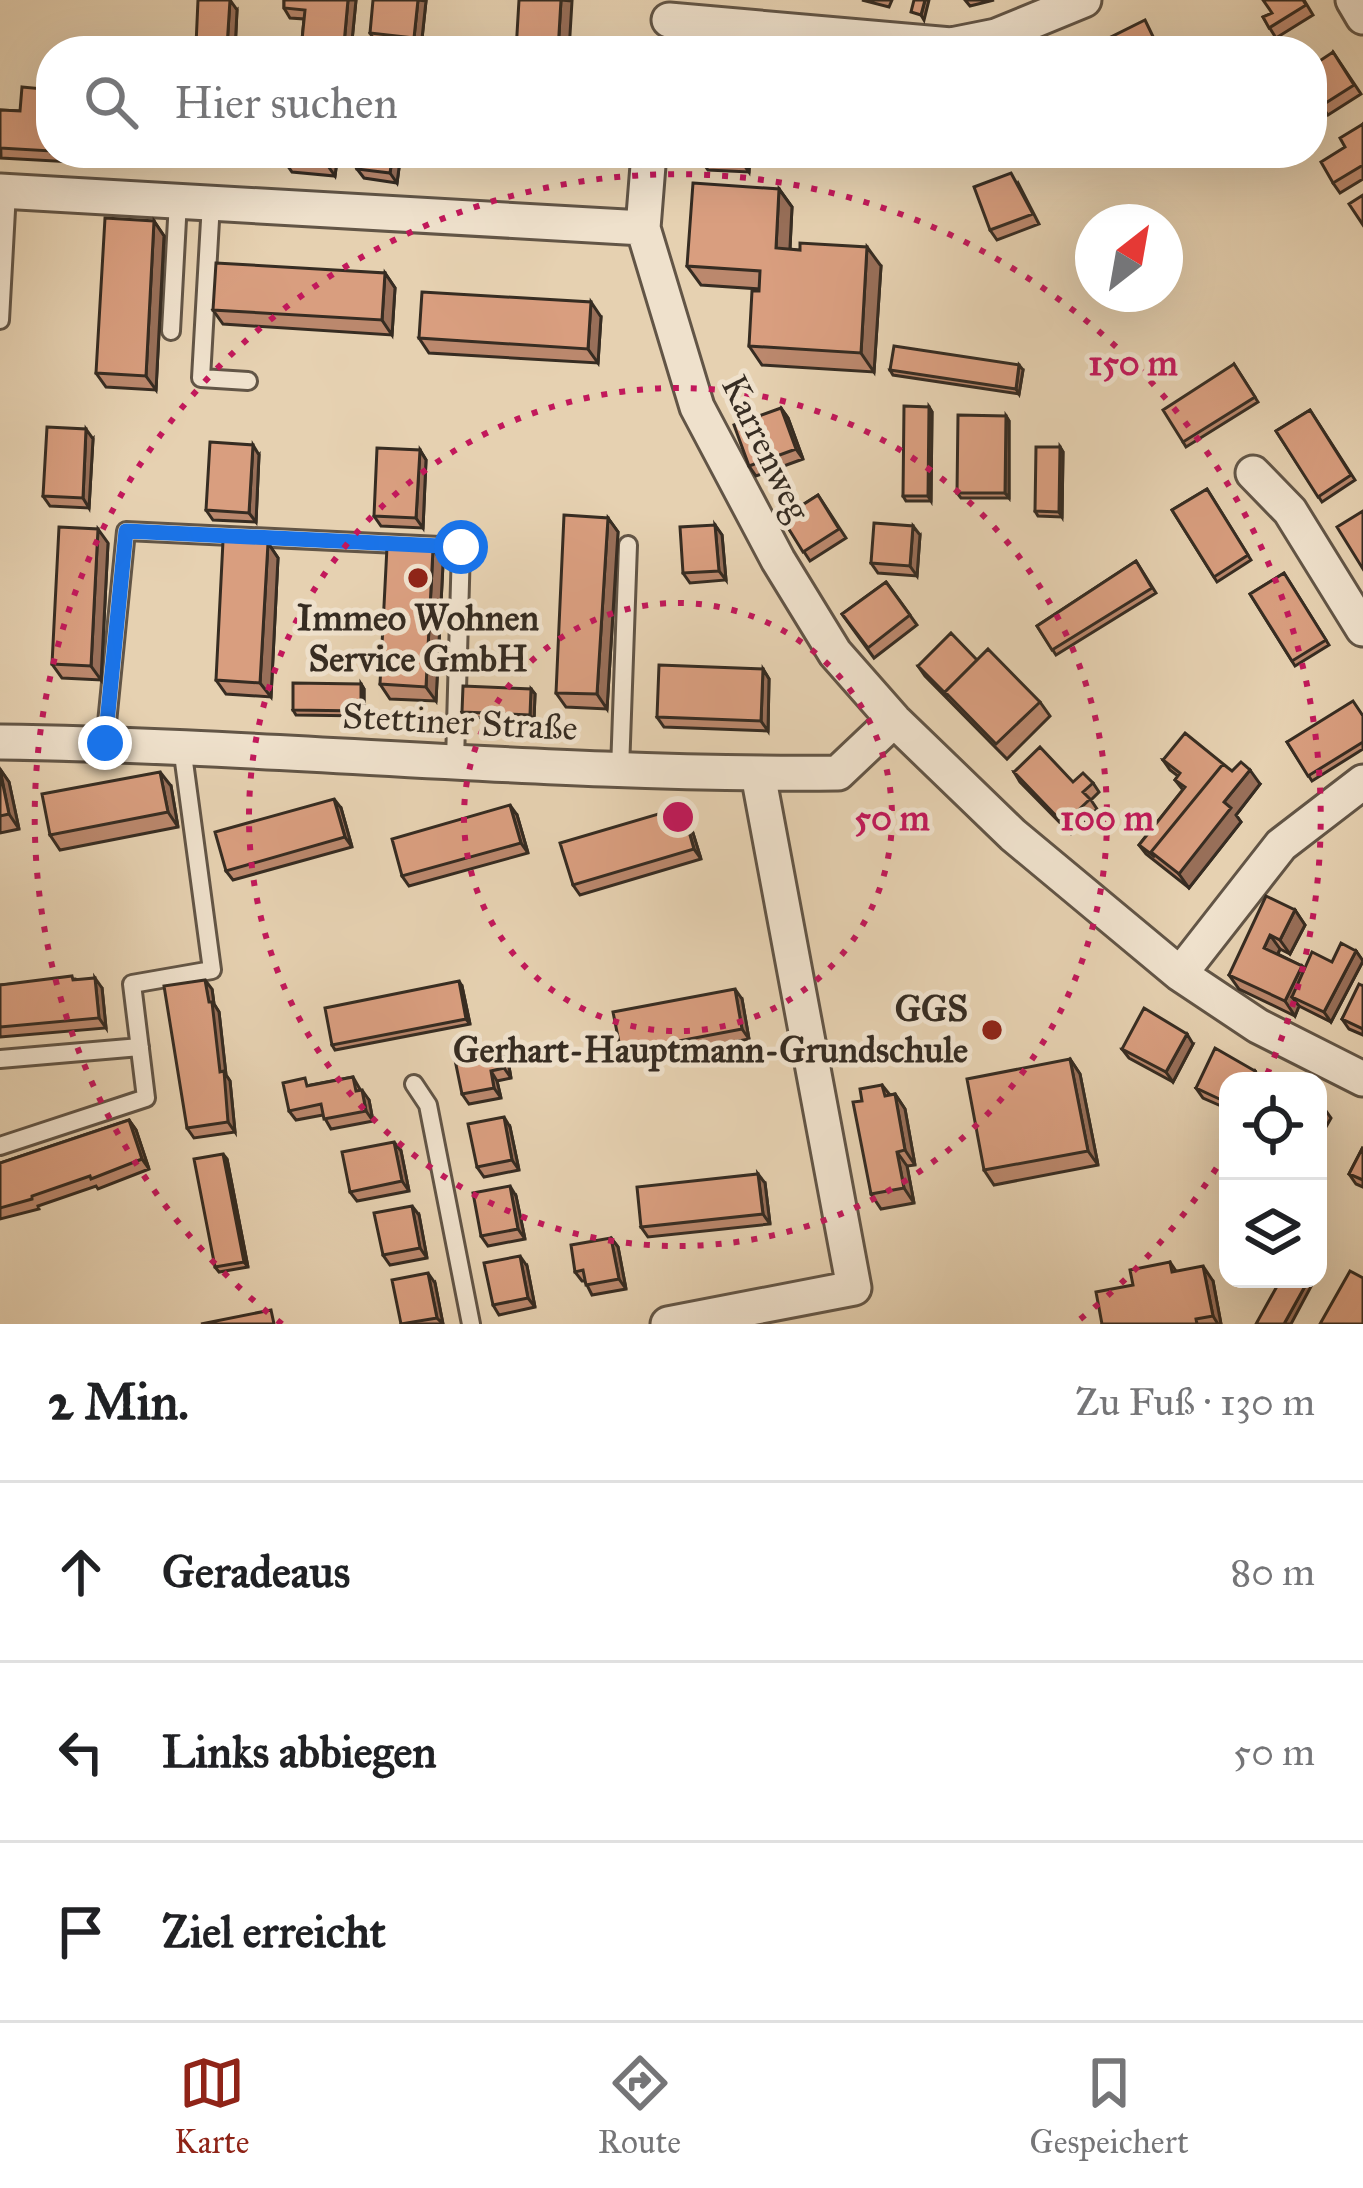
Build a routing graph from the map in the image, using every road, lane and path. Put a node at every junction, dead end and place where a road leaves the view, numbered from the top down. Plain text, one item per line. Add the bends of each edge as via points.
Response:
1 (1084, 0) edge
2 (1353, 0) edge
3 (1363, 16) edge
4 (669, 24) edge
5 (830, 36) edge
6 (996, 36) edge
7 (648, 168) edge
8 (3, 191) edge
9 (195, 202) junction
10 (644, 228) junction
11 (0, 320) edge
12 (171, 331) dead end
13 (248, 381) dead end
14 (1253, 473) dead end
15 (628, 545) dead end
16 (1363, 628) edge
17 (894, 720) junction
18 (0, 742) edge
19 (105, 743) junction
20 (182, 747) junction
21 (455, 761) junction
22 (620, 770) junction
23 (758, 774) junction
24 (1363, 782) edge
25 (1180, 974) junction
26 (140, 1047) junction
27 (0, 1060) edge
28 (1363, 1078) edge
29 (414, 1084) dead end
30 (0, 1146) edge
31 (471, 1324) edge
32 (668, 1324) edge

1 - 6 street
2 - 3 street
4 - 5 street
7 - 10 street
8 - 9 street
8 - 11 lane
9 - 10 street
9 - 12 lane
9 - 13 lane via 201,378
10 - 17 street, Karrenweg via 697,407 835,653
14 - 16 street via 1290,511
15 - 22 lane
17 - 23 street, Stettiner Straße via 838,773
17 - 25 street, Karrenweg via 1013,835
18 - 19 street, Stettiner Straße
19 - 20 street, Stettiner Straße
19 - 21 lane via 126,531 461,547
20 - 21 street, Stettiner Straße
20 - 26 lane via 212,970 132,984
21 - 22 street, Stettiner Straße
22 - 23 street, Stettiner Straße
23 - 32 street via 854,1288
24 - 25 street via 1281,845
25 - 28 street, Karrenweg via 1258,1026
26 - 27 lane
26 - 30 lane via 146,1098
29 - 31 lane via 428,1105

